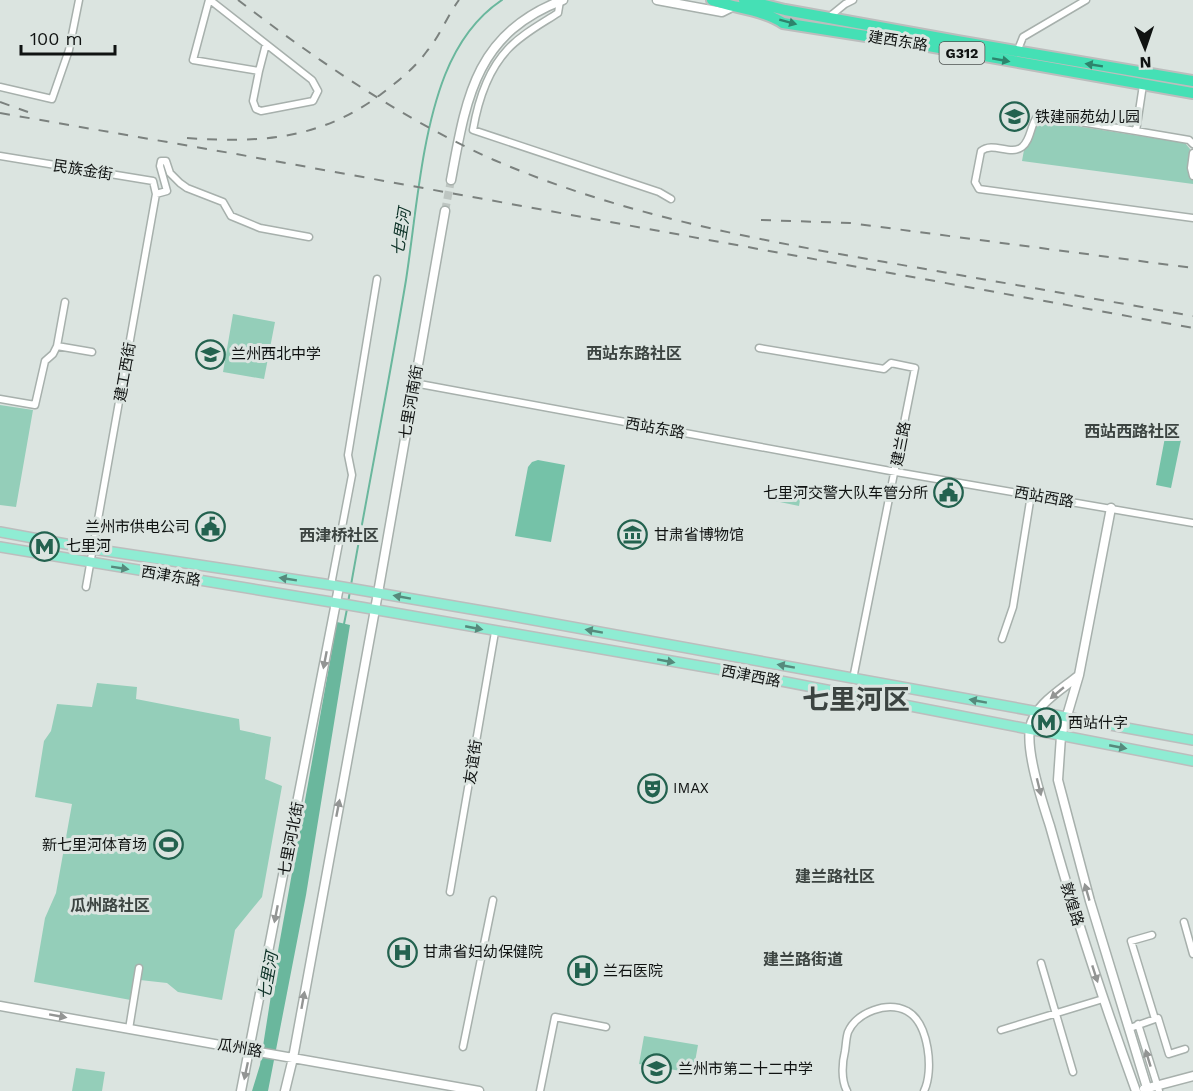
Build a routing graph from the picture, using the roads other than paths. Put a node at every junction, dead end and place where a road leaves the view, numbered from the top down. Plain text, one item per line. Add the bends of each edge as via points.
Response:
1 (79, 0) edge
2 (210, 0) edge
3 (657, 0) edge
4 (712, 0) edge
5 (744, 0) edge
6 (853, 0) edge
7 (1086, 0) edge
8 (561, 1) edge
9 (732, 7) junction
10 (829, 18) junction
11 (267, 44) junction
12 (1017, 52) junction
13 (259, 71) junction
14 (1193, 81) edge
15 (1143, 85) junction
16 (0, 87) edge
17 (1193, 93) edge
18 (1136, 131) junction
19 (1193, 144) edge
20 (1193, 153) edge
21 (0, 156) edge
22 (1193, 176) edge
23 (451, 180) tunnel mouth
24 (156, 194) junction
25 (671, 199) dead end
26 (445, 211) tunnel mouth
27 (1193, 218) edge
28 (309, 237) dead end
29 (377, 279) dead end
30 (65, 302) dead end
31 (57, 346) junction
32 (759, 348) dead end
33 (92, 352) dead end
34 (414, 383) junction
35 (0, 399) edge
36 (896, 472) junction
37 (1031, 495) junction
38 (1111, 508) junction
39 (1193, 523) edge
40 (0, 532) edge
41 (0, 547) edge
42 (93, 549) junction
43 (90, 564) junction
44 (86, 587) dead end
45 (339, 587) junction
46 (378, 593) junction
47 (339, 603) junction
48 (375, 609) junction
49 (506, 615) junction
50 (498, 632) junction
51 (1002, 639) dead end
52 (1079, 675) junction
53 (853, 679) junction
54 (1035, 712) junction
55 (1067, 716) junction
56 (1030, 730) junction
57 (1060, 736) junction
58 (1193, 740) edge
59 (1193, 761) edge
60 (450, 892) dead end
61 (493, 900) dead end
62 (1184, 922) dead end
63 (1152, 935) dead end
64 (1193, 954) edge
65 (1041, 963) dead end
66 (139, 968) dead end
67 (1103, 999) junction
68 (0, 1006) edge
69 (1056, 1013) junction
70 (1155, 1019) junction
71 (1134, 1026) junction
72 (606, 1027) dead end
73 (129, 1029) junction
74 (1001, 1030) dead end
75 (463, 1047) dead end
76 (1185, 1049) dead end
77 (255, 1051) junction
78 (293, 1058) junction
79 (1073, 1072) dead end
80 (1193, 1076) edge
81 (1158, 1089) edge
82 (1143, 1090) edge
83 (241, 1091) edge
84 (285, 1091) edge
85 (479, 1091) edge
86 (540, 1091) edge
87 (847, 1091) edge
88 (924, 1091) edge

1 - 16 street via 69,50 52,99
2 - 11 street
2 - 13 street via 193,60
3 - 9 street via 722,12
4 - 9 highway, 建西东路 / G312
5 - 10 highway, 建西东路 / G312
6 - 10 street
7 - 12 street via 1023,38
8 - 23 street via 510,31 482,66 465,110
8 - 25 street via 558,13 508,49 492,72 483,87 473,130
9 -> 15 highway, 建西东路 / G312 via 774,17 783,23
10 - 12 highway, 建西东路 / G312
11 - 13 street
11 - 13 street via 312,80 318,91 313,101 261,111 253,101
14 -> 12 highway, 建西东路 / G312
15 - 17 highway, 建西东路 / G312
15 - 18 street
18 - 19 street via 1186,139
18 - 27 street via 1036,117 1024,146 989,146 981,151 976,186
20 - 22 street
21 - 24 street, 民族金街 via 153,181
24 - 28 street, 建工西街 via 167,191 160,166 166,161 170,173 180,183 222,202 231,216 260,228
24 - 42 street, 建工西街
26 - 34 street, 七里河南街
29 - 45 street via 348,455 352,475
30 - 31 street
31 - 33 street
31 - 35 street via 45,361 35,405
32 - 36 street, 建兰路 via 884,369 891,363 915,368
34 - 36 street, 西站东路
34 - 46 street, 七里河南街
36 - 37 street, 西站西路
36 - 53 street, 建兰路
37 - 38 street, 西站西路
37 - 51 street via 1014,598
38 - 39 street, 西站西路
38 - 52 street, 敦煌路
40 - 42 main road, 西津东路
41 - 43 main road, 西津东路
42 - 43 street, 建工西街
45 -> 42 main road, 西津东路
43 - 44 street, 建工西街
43 -> 47 main road, 西津东路
45 - 46 main road, 西津西路
45 - 47 street, 七里河北街
46 - 48 street
49 -> 46 main road, 西津西路
47 - 48 main road, 西津西路
47 -> 77 street, 七里河北街
48 -> 50 main road, 西津西路
78 -> 48 street
49 - 50 main road
53 -> 49 main road, 西津西路
50 -> 56 main road, 西津西路
50 - 60 street, 友谊街
52 -> 54 street
52 - 55 street, 敦煌路
54 -> 53 main road, 西津西路
54 - 55 main road, 西津西路
54 - 56 street, 敦煌路
55 - 57 street, 敦煌路
55 - 58 main road, 西津西路
56 - 57 main road, 西津西路
56 -> 67 street, 敦煌路 via 1041,794
57 -> 59 main road, 西津西路
71 -> 57 street, 敦煌路 via 1090,902 1062,803 1058,780
61 - 75 street
62 - 64 street
63 - 70 street via 1131,941
65 - 69 street
66 - 73 street
67 - 69 street
67 - 82 street, 敦煌路
68 -> 73 street, 瓜州路
69 - 74 street
69 - 79 street
70 - 71 street
70 - 76 street via 1158,1018 1169,1054
81 -> 71 street
71 - 82 street, 敦煌路
72 - 86 street via 555,1017
73 - 77 street, 瓜州路
77 - 78 street, 瓜州路
77 -> 83 street, 七里河北街
78 - 84 street
78 - 85 street, 瓜州路
80 - 81 street
81 - 82 street
87 - 88 street via 843,1084 843,1057 848,1032 858,1018 891,1007 908,1011 926,1040 931,1069

